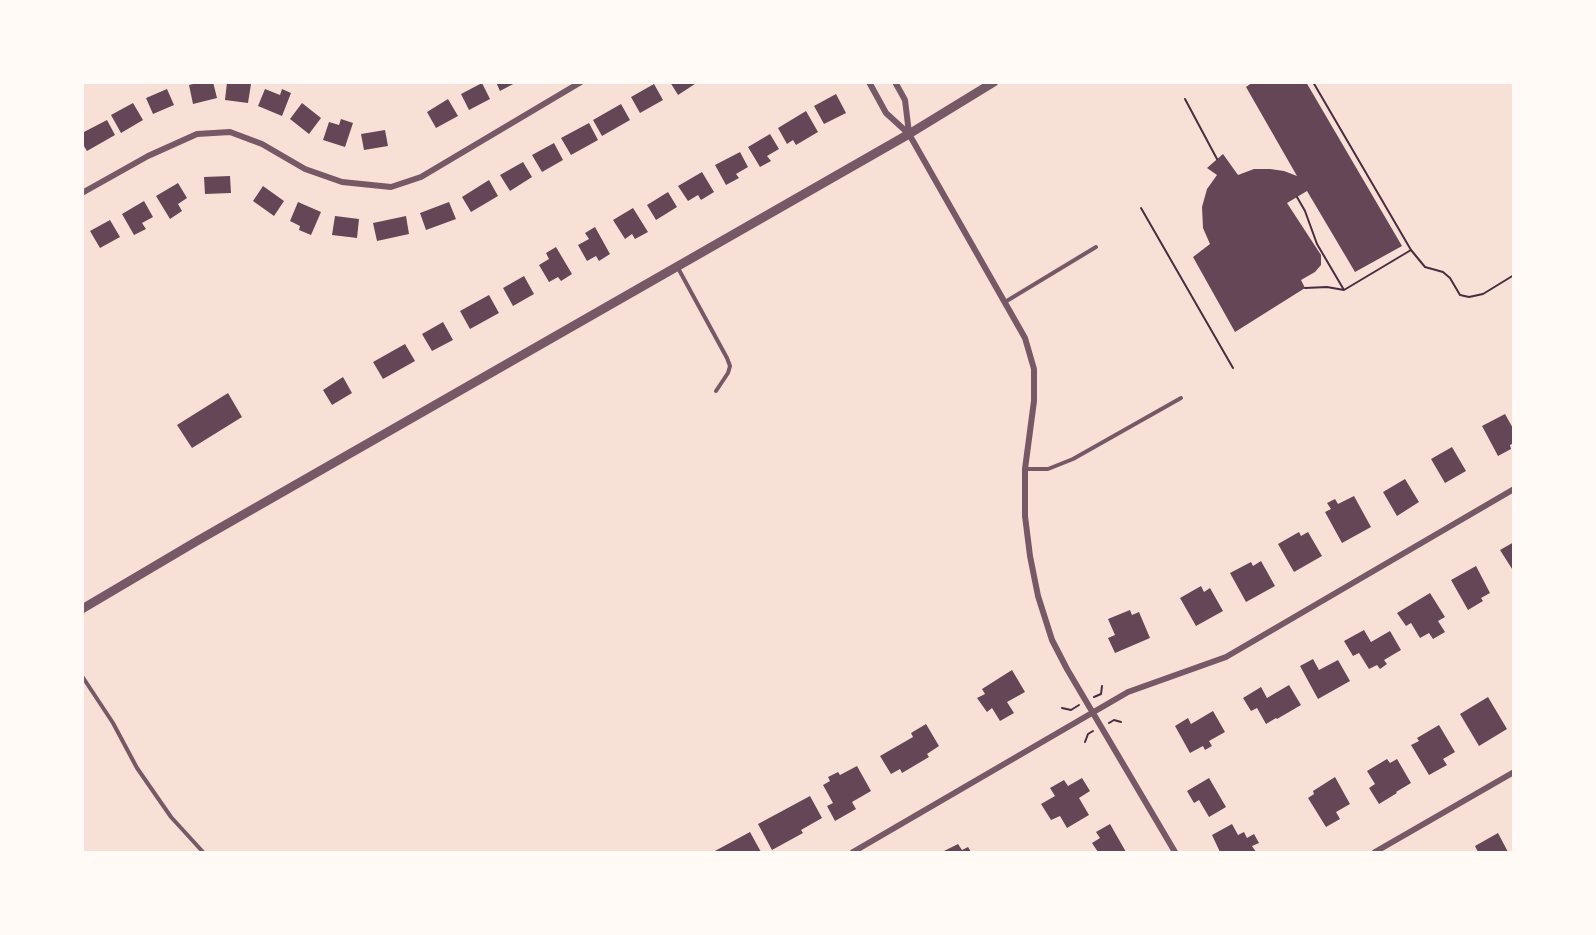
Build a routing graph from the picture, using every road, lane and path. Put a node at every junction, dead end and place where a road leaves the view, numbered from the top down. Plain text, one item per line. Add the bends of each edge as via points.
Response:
1 (581, 82) edge
2 (869, 82) edge
3 (895, 82) edge
4 (994, 82) edge
5 (1313, 82) edge
6 (1185, 99) dead end
7 (909, 134) junction
8 (1217, 159) dead end
9 (82, 193) edge
10 (1297, 197) dead end
11 (1141, 208) dead end
12 (1096, 247) dead end
13 (1411, 250) junction
14 (678, 267) junction
15 (1514, 275) edge
16 (1305, 288) dead end
17 (1344, 290) junction
18 (1004, 302) junction
19 (1233, 368) dead end
20 (716, 391) dead end
21 (1181, 398) dead end
22 (1025, 470) junction
23 (1514, 489) edge
24 (82, 609) edge
25 (82, 676) edge
26 (1062, 708) dead end
27 (1071, 710) dead end
28 (1092, 712) junction
29 (1114, 720) dead end
30 (1121, 722) dead end
31 (1088, 734) dead end
32 (1084, 742) dead end
33 (1514, 772) edge
34 (865, 846) junction
35 (203, 852) edge
36 (853, 852) edge
37 (869, 852) edge
38 (1175, 852) edge
39 (1376, 852) edge

1 - 9 street via 421,177 391,187 342,182 305,169 262,144 230,132 197,134
2 - 7 street via 886,112
3 - 7 street via 905,100
4 - 7 street
5 - 13 path
6 - 8 path
7 - 14 street
7 - 18 street
10 - 17 path via 1317,244
11 - 19 path
12 - 18 lane
13 - 15 path via 1425,267 1443,272 1460,295 1468,297 1483,294
13 - 17 path
14 - 20 lane via 727,358 728,373
14 - 24 street
16 - 17 path
18 - 22 street via 1025,338 1034,369
21 - 22 lane via 1073,459 1048,469
22 - 28 street via 1029,556 1038,596 1052,640
23 - 28 street via 1226,657 1128,692
25 - 35 lane via 137,768 171,817
26 - 27 path
28 - 34 street
28 - 38 street
29 - 30 path
31 - 32 path
33 - 39 street
34 - 36 street
34 - 37 street

